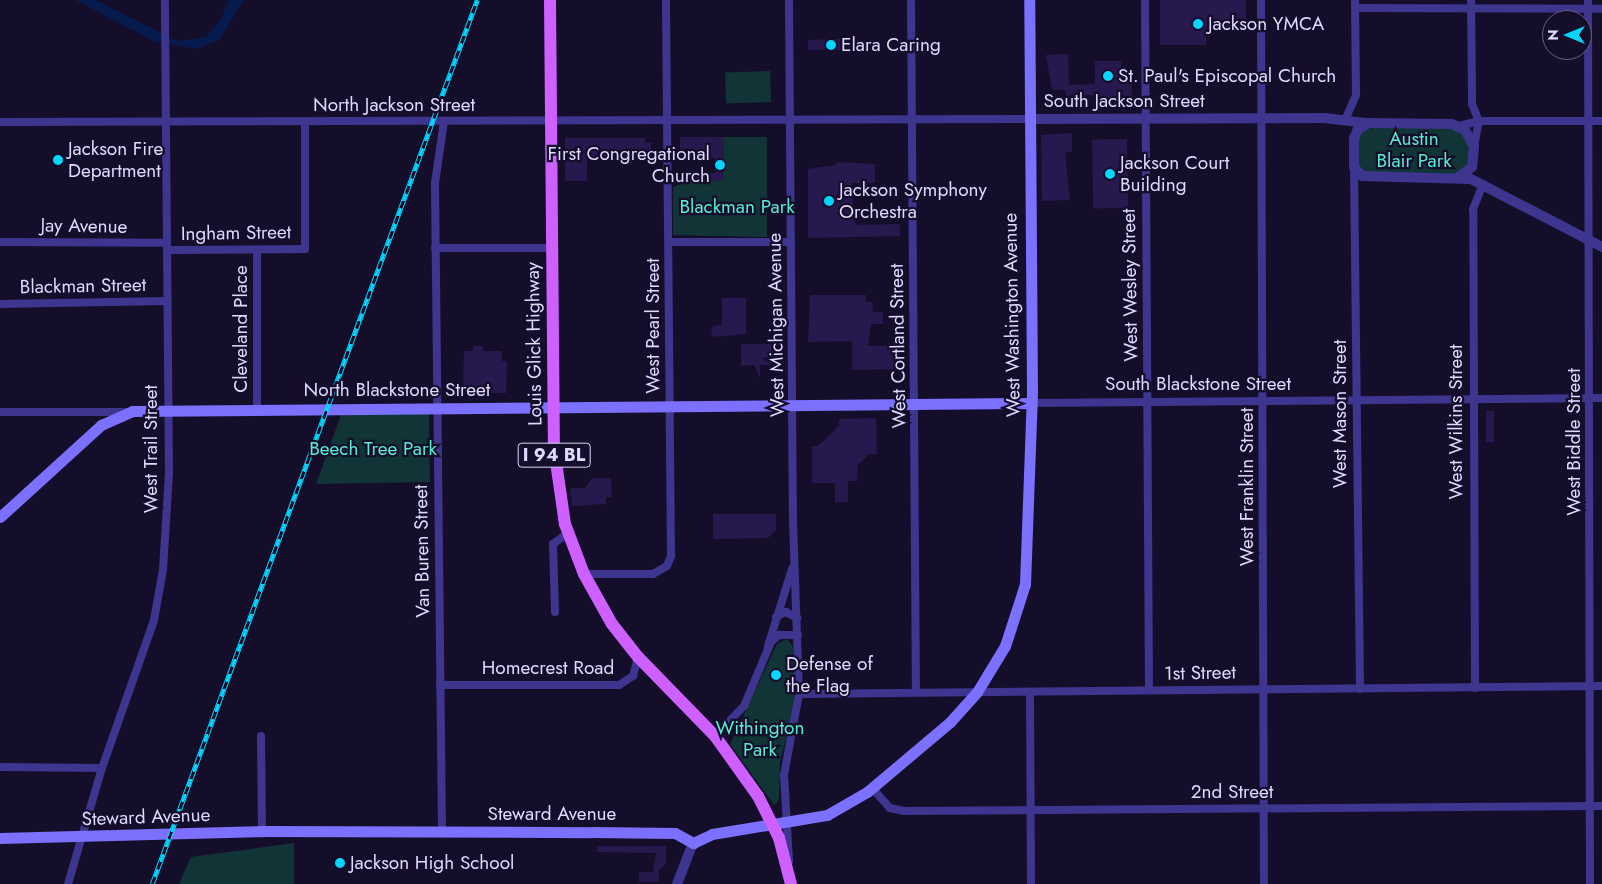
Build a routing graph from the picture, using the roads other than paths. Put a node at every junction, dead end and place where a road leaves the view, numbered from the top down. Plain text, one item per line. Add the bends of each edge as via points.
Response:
1 (165, 0) edge
2 (550, 0) edge
3 (666, 0) edge
4 (789, 0) edge
5 (911, 0) edge
6 (1029, 0) edge
7 (1145, 0) edge
8 (1261, 0) edge
9 (1588, 0) edge
10 (1355, 4) edge
11 (1471, 4) edge
12 (1588, 9) junction
13 (1602, 9) edge
14 (1145, 118) junction
15 (912, 119) junction
16 (1029, 119) junction
17 (1261, 119) junction
18 (667, 120) junction
19 (789, 120) junction
20 (1345, 120) junction
21 (1589, 120) junction
22 (1602, 120) edge
23 (166, 121) junction
24 (305, 121) junction
25 (444, 121) junction
26 (0, 122) edge
27 (551, 122) junction
28 (1479, 122) junction
29 (1369, 124) junction
30 (1459, 126) junction
31 (1354, 138) junction
32 (1474, 146) junction
33 (1474, 160) junction
34 (1354, 167) junction
35 (1458, 177) junction
36 (1366, 178) junction
37 (1483, 184) junction
38 (1356, 188) junction
39 (1590, 241) junction
40 (0, 242) edge
41 (669, 242) junction
42 (791, 242) junction
43 (167, 246) junction
44 (1602, 247) edge
45 (435, 248) junction
46 (552, 248) junction
47 (257, 250) junction
48 (166, 301) junction
49 (0, 304) edge
50 (1590, 398) junction
51 (1602, 398) edge
52 (1473, 400) junction
53 (1263, 401) junction
54 (1358, 401) junction
55 (1031, 402) junction
56 (1148, 402) junction
57 (915, 403) junction
58 (670, 405) junction
59 (794, 405) junction
60 (553, 406) junction
61 (257, 408) junction
62 (436, 408) junction
63 (168, 410) junction
64 (0, 412) edge
65 (126, 412) junction
66 (0, 517) edge
67 (568, 533) junction
68 (794, 560) junction
69 (584, 574) junction
70 (555, 612) dead end
71 (775, 618) junction
72 (797, 618) junction
73 (798, 635) junction
74 (767, 647) junction
75 (638, 657) junction
76 (440, 685) junction
77 (1590, 686) junction
78 (1602, 686) edge
79 (1475, 688) junction
80 (1265, 689) junction
81 (1360, 689) junction
82 (1149, 690) junction
83 (916, 692) junction
84 (977, 692) junction
85 (1030, 692) junction
86 (799, 694) junction
87 (261, 736) dead end
88 (715, 736) junction
89 (0, 767) edge
90 (102, 768) junction
91 (872, 788) junction
92 (1590, 806) junction
93 (1602, 806) edge
94 (1264, 808) junction
95 (1030, 810) junction
96 (788, 822) junction
97 (774, 824) junction
98 (262, 831) junction
99 (442, 831) junction
100 (0, 838) edge
101 (80, 838) junction
102 (693, 843) junction
103 (790, 878) edge
104 (68, 884) edge
105 (676, 884) edge
106 (1030, 884) edge
107 (1264, 884) edge
108 (1590, 884) edge

1 - 23 street, West Trail Street
2 - 27 main road, Louis Glick Highway / I 94 BL
3 - 18 street, West Pearl Street
4 - 19 street, West Michigan Avenue
5 - 15 street, West Cortland Street
6 - 16 main road, West Washington Avenue
7 - 14 street, West Wesley Street
8 - 17 street, West Franklin Street
9 - 12 street, West Biddle Street
10 - 11 street
10 - 20 street via 1356,95
11 - 12 street
11 - 28 street via 1472,104
12 - 13 street
12 - 21 street, West Biddle Street
14 - 16 street, South Jackson Street
14 - 17 street, South Jackson Street
14 - 56 street, West Wesley Street
15 - 16 street, South Jackson Street
15 - 19 street, South Jackson Street
15 - 57 street, West Cortland Street
16 - 55 main road, West Washington Avenue
17 - 20 street, South Jackson Street
17 - 53 street, West Franklin Street
18 - 19 street, North Jackson Street
18 - 27 street, North Jackson Street
18 - 41 street, West Pearl Street
19 - 42 street, West Michigan Avenue
20 - 29 street, South Jackson Street
20 - 31 street, West Mason Street
21 - 22 street, South Jackson Street
21 - 28 street, South Jackson Street
21 - 39 street, West Biddle Street
23 - 24 street, North Jackson Street
23 - 26 street, North Jackson Street
23 - 43 street, West Trail Street
24 - 25 street, North Jackson Street
24 - 47 street, Ingham Street via 305,249
25 - 27 street, North Jackson Street
25 - 45 street, Van Buren Street via 434,183
27 - 46 main road, Louis Glick Highway / I 94 BL
28 - 30 street, South Jackson Street
28 - 32 street
29 - 30 street, South Jackson Street
29 - 31 street via 1358,129
30 - 32 street
31 - 34 street, West Mason Street
32 - 33 street
33 - 35 street via 1467,173
33 - 37 street via 1476,174
34 - 36 street
34 - 38 street, West Mason Street
35 - 36 street
35 - 37 street
36 - 38 street
37 - 39 street
37 - 52 street, West Wilkins Street via 1473,209
38 - 54 street, West Mason Street
39 - 44 street
39 - 50 street, West Biddle Street
40 - 43 street, Jay Avenue
41 - 42 street
41 - 58 street, West Pearl Street
42 - 59 street, West Michigan Avenue
43 - 47 street, Ingham Street
43 - 48 street, West Trail Street
45 - 46 street
45 - 62 street, Van Buren Street
46 - 60 main road, Louis Glick Highway / I 94 BL
47 - 61 street, Cleveland Place
48 - 49 street, Blackman Street
48 - 63 street, West Trail Street
50 - 51 street, South Blackstone Street
50 - 52 street, South Blackstone Street
50 - 77 street, West Biddle Street
52 - 54 street, South Blackstone Street
52 - 79 street, West Wilkins Street
53 - 54 street, South Blackstone Street
53 - 56 street, South Blackstone Street
53 - 80 street, West Franklin Street
54 - 81 street, West Mason Street
55 - 56 street, South Blackstone Street
55 - 57 main road, South Blackstone Street
55 - 84 main road, West Washington Avenue via 1027,569 1013,627
56 - 82 street, West Wesley Street
57 - 59 main road, South Blackstone Street
57 - 83 street, West Cortland Street
58 - 59 main road, North Blackstone Street
58 - 60 main road, North Blackstone Street
58 - 69 street, West Pearl Street via 669,562 653,574
59 - 68 street, West Michigan Avenue
60 - 62 main road, North Blackstone Street
60 - 67 main road, Louis Glick Highway / I 94 BL via 557,480
61 - 62 main road, North Blackstone Street
61 - 63 main road, North Blackstone Street
62 - 76 street, Van Buren Street
63 - 65 main road, North Blackstone Street
63 - 90 street, West Trail Street via 169,500 156,611
64 - 65 street, North Blackstone Street
65 - 66 main road via 101,425
67 - 69 main road, Louis Glick Highway / I 94 BL
67 - 70 street via 553,544
68 - 71 street, West Michigan Avenue
68 - 72 street, West Michigan Avenue
69 - 75 main road, Louis Glick Highway / I 94 BL via 612,624
71 - 72 street via 786,612
71 - 74 street, West Michigan Avenue
72 - 73 street, West Michigan Avenue
73 - 74 street via 777,636
73 - 86 street, West Michigan Avenue
74 - 88 street, West Michigan Avenue via 744,706
75 - 76 street, Homecrest Road via 633,676 618,685
75 - 88 main road, Louis Glick Highway / I 94 BL
76 - 99 street, Van Buren Street
77 - 78 street, 1st Street
77 - 79 street, 1st Street
77 - 92 street, West Biddle Street
79 - 81 street, 1st Street
80 - 81 street, 1st Street
80 - 82 street, 1st Street
80 - 94 street, West Franklin Street
82 - 85 street, 1st Street
83 - 84 street, 1st Street
83 - 86 street, 1st Street
84 - 85 street, 1st Street
84 - 91 main road via 950,722
85 - 95 street
86 - 96 street, West Michigan Avenue via 784,775
87 - 98 street
88 - 97 main road, Louis Glick Highway / I 94 BL
89 - 90 street
90 - 101 street, West Trail Street
91 - 95 street, 2nd Street via 887,806 898,810
91 - 96 main road via 838,811
92 - 93 street, 2nd Street
92 - 94 street, 2nd Street
92 - 108 street, West Biddle Street
94 - 95 street, 2nd Street
94 - 107 street, West Franklin Street
95 - 106 street
96 - 97 main road
96 - 103 street, West Michigan Avenue
97 - 102 main road via 712,834
97 - 103 main road, Louis Glick Highway / I 94 BL
98 - 99 main road, Steward Avenue
98 - 101 main road, Steward Avenue
99 - 102 main road, Steward Avenue via 670,833
100 - 101 main road, Steward Avenue
101 - 104 street, West Trail Street
102 - 105 street

